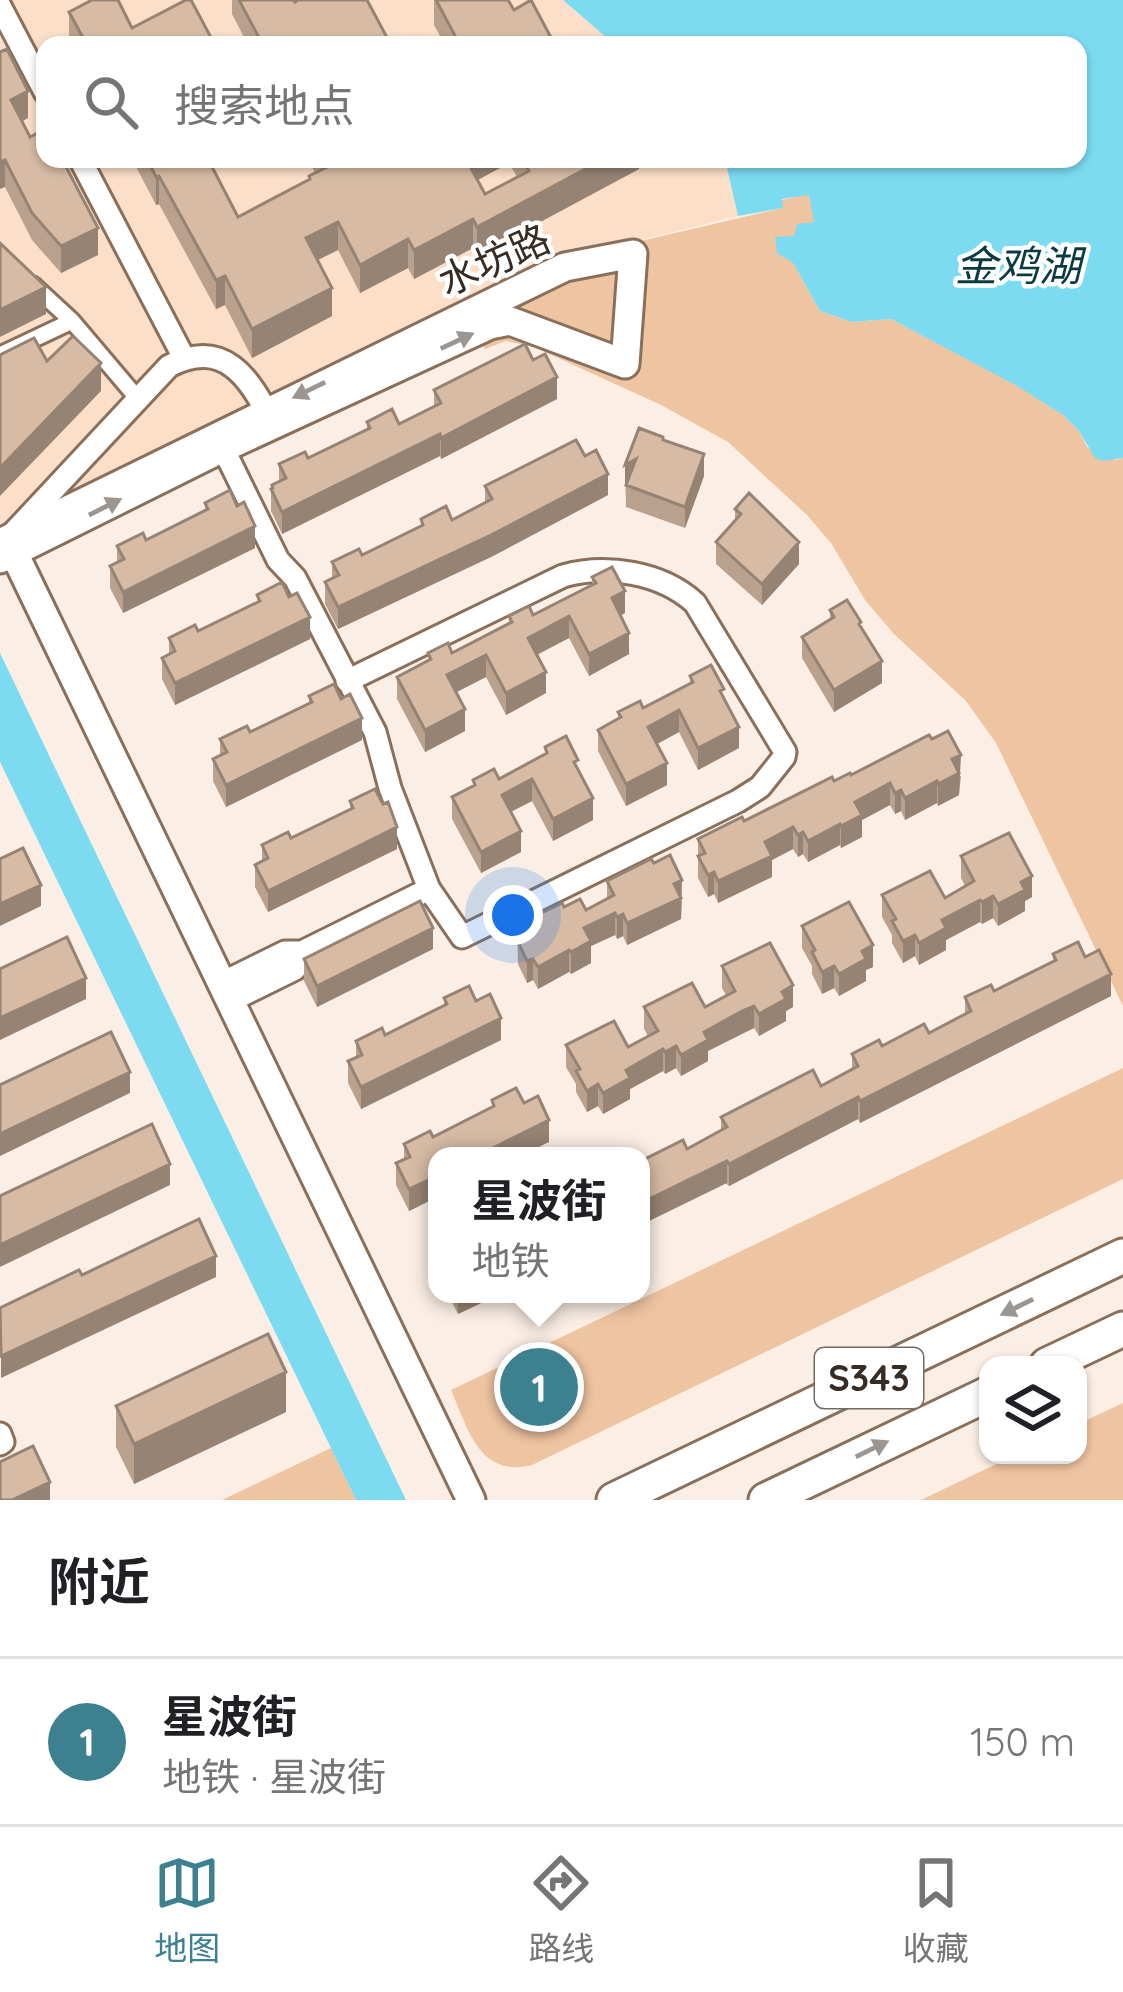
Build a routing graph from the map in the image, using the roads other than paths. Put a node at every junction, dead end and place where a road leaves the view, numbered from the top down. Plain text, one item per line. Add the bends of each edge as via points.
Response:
1 (0, 7) edge
2 (36, 75) edge
3 (85, 168) edge
4 (14, 268) edge
5 (72, 321) junction
6 (0, 355) edge
7 (184, 358) junction
8 (138, 399) junction
9 (270, 418) junction
10 (223, 448) junction
11 (5, 548) edge
12 (347, 681) junction
13 (429, 889) junction
14 (226, 992) junction
15 (1123, 1256) edge
16 (1123, 1329) edge
17 (1066, 1356) edge
18 (979, 1398) edge
19 (0, 1434) edge
20 (0, 1444) edge
21 (471, 1500) edge
22 (614, 1500) edge
23 (766, 1500) edge

1 - 2 street
3 - 7 street
4 - 5 street
5 - 6 street
5 - 8 street
7 - 8 street
7 - 9 street via 234,367
8 - 11 street
9 -> 9 street, 水坊路 via 503,322 625,364 633,254 565,267
9 - 10 street, 水坊路
9 - 11 street, 水坊路
11 -> 10 street, 水坊路
10 - 12 street
11 - 14 street
12 - 13 street via 375,732
12 - 13 street via 563,576 632,574 694,603 785,752 760,787 738,801 462,937
13 - 14 street via 302,952 295,968
14 - 21 street
15 -> 22 main road, S343
16 - 17 main road
23 -> 18 main road, S343
19 - 20 street

